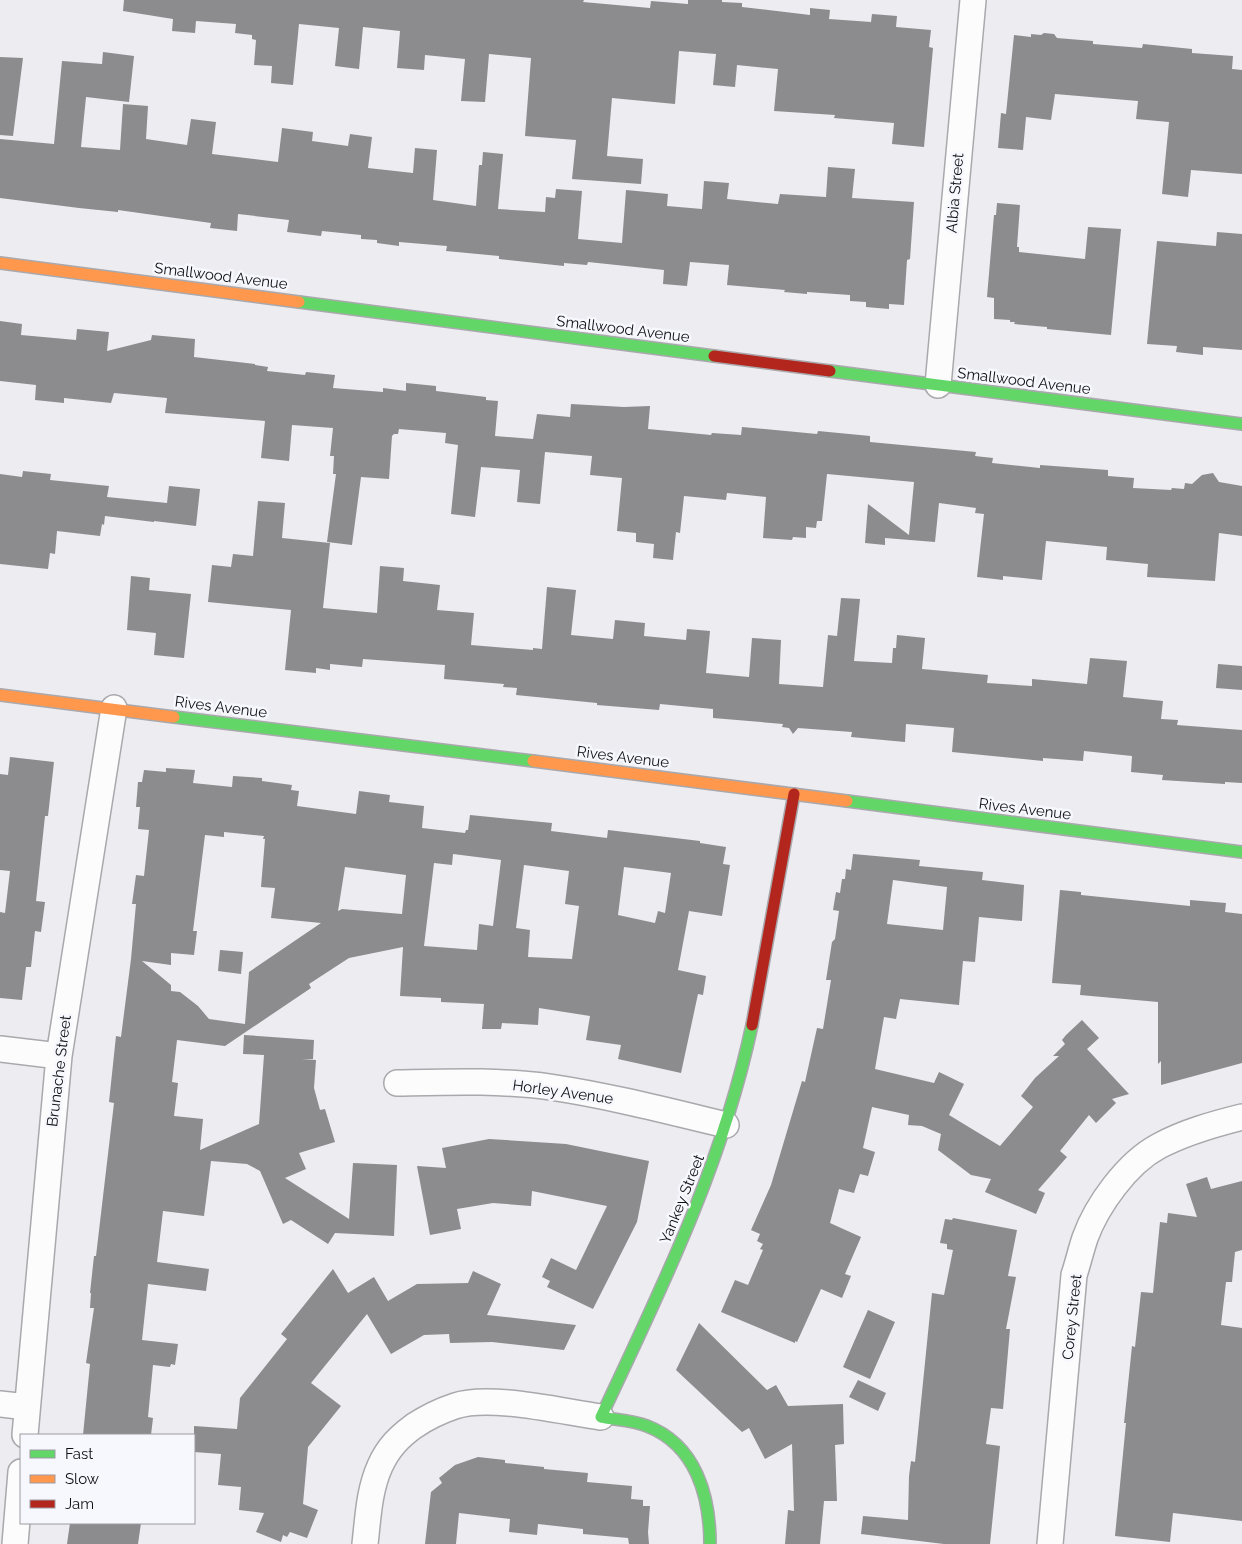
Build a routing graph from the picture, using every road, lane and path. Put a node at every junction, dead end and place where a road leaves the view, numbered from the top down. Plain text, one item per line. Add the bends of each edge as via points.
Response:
1 (973, 0) edge
2 (0, 263) edge
3 (938, 385) junction
4 (1242, 424) edge
5 (0, 695) edge
6 (114, 708) junction
7 (794, 794) junction
8 (1242, 852) edge
9 (0, 1049) edge
10 (59, 1056) junction
11 (397, 1083) dead end
12 (1242, 1117) edge
13 (726, 1125) junction
14 (0, 1404) edge
15 (27, 1407) junction
16 (602, 1418) junction
17 (25, 1434) edge
18 (20, 1484) edge
19 (15, 1544) edge
20 (365, 1544) edge
21 (710, 1544) edge
22 (1050, 1544) edge

1 - 3 street, Albia Street
2 - 3 street, Smallwood Avenue
3 - 4 street, Smallwood Avenue
5 - 6 street, Rives Avenue
6 - 7 street, Rives Avenue
6 - 10 street, Brunache Street
7 - 8 street, Rives Avenue
7 - 13 street, Yankey Street via 762,980
9 - 10 street
10 - 15 street, Brunache Street
11 - 13 street, Horley Avenue via 470,1082 549,1087 628,1101
12 - 22 street, Corey Street via 1207,1126 1158,1147 1127,1171 1104,1202 1086,1237 1074,1275
13 - 16 street, Yankey Street via 704,1192
14 - 15 street
15 - 17 street, Brunache Street
16 - 20 street via 478,1402 456,1406 424,1419 397,1438 380,1466 369,1502
16 - 21 street via 646,1425 663,1432 690,1458 705,1491 711,1525
18 - 19 street

